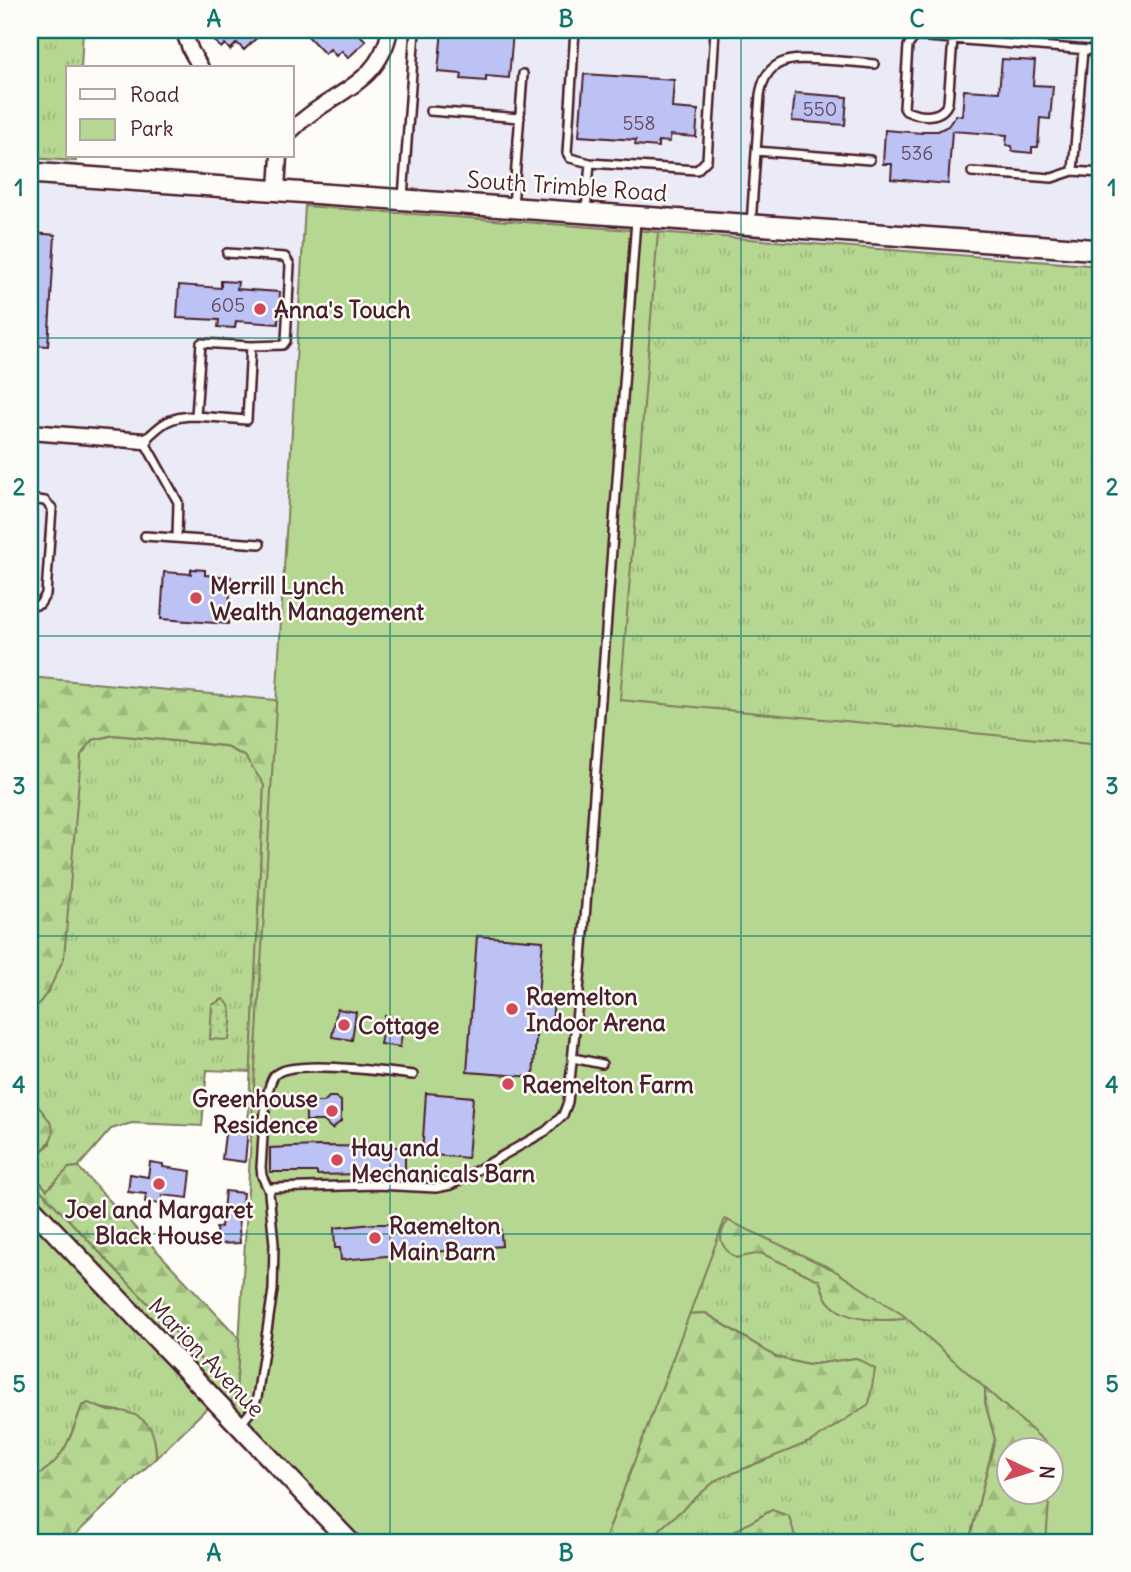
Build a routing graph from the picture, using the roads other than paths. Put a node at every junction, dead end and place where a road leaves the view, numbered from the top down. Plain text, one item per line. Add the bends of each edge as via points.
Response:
1 (183, 30) edge
2 (390, 30) edge
3 (415, 30) edge
4 (575, 30) edge
5 (715, 30) edge
6 (953, 39) junction
7 (1083, 50) junction
8 (1101, 51) edge
9 (874, 64) dead end
10 (200, 66) edge
11 (523, 74) dead end
12 (430, 111) dead end
13 (520, 118) junction
14 (294, 128) edge
15 (756, 151) junction
16 (279, 158) edge
17 (870, 160) dead end
18 (590, 163) junction
19 (1073, 171) junction
20 (972, 172) dead end
21 (30, 173) edge
22 (1101, 173) edge
23 (277, 190) junction
24 (402, 199) junction
25 (513, 207) junction
26 (586, 212) junction
27 (637, 216) junction
28 (751, 224) junction
29 (1101, 250) edge
30 (226, 253) dead end
31 (251, 346) junction
32 (196, 416) junction
33 (30, 432) edge
34 (144, 440) junction
35 (30, 499) edge
36 (145, 536) dead end
37 (177, 538) junction
38 (260, 544) dead end
39 (30, 607) edge
40 (573, 1058) junction
41 (601, 1064) dead end
42 (413, 1075) dead end
43 (269, 1191) junction
44 (30, 1206) edge
45 (239, 1426) junction
46 (350, 1542) edge

1 - 10 street
2 - 14 street via 383,52 367,76
3 - 24 lane
4 - 18 lane via 567,153 576,161
5 - 18 lane via 703,166 697,170
6 - 6 lane via 915,36 908,46 906,111 938,116 945,111
6 - 7 lane
7 - 8 lane
7 - 19 lane
9 - 15 lane via 803,58 777,64 762,81
11 - 13 lane
12 - 13 lane
13 - 25 lane
15 - 17 lane
15 - 28 lane
16 - 23 street
18 - 26 lane
19 - 20 lane via 1052,178
19 - 22 lane
21 - 23 main road, South Trimble Road
23 - 24 main road, South Trimble Road
24 - 25 main road, South Trimble Road
25 - 26 main road, South Trimble Road
26 - 27 main road, South Trimble Road
27 - 28 main road, South Trimble Road
27 - 40 lane
28 - 29 main road, South Trimble Road
30 - 31 lane via 285,257 290,265 286,341 279,347
31 - 32 lane via 201,343
31 - 32 lane via 247,420
32 - 34 lane via 162,423
33 - 34 street
34 - 37 lane via 178,502
35 - 39 lane via 45,500 52,508 46,594 40,604
36 - 37 lane
37 - 38 lane
40 - 41 lane
40 - 43 lane via 568,1102 555,1124 451,1185 274,1187
42 - 43 lane via 296,1067 275,1074 268,1093 261,1167
43 - 45 lane via 274,1251 271,1309 257,1398
44 - 45 street, Marion Avenue
45 - 46 street, Marion Avenue

